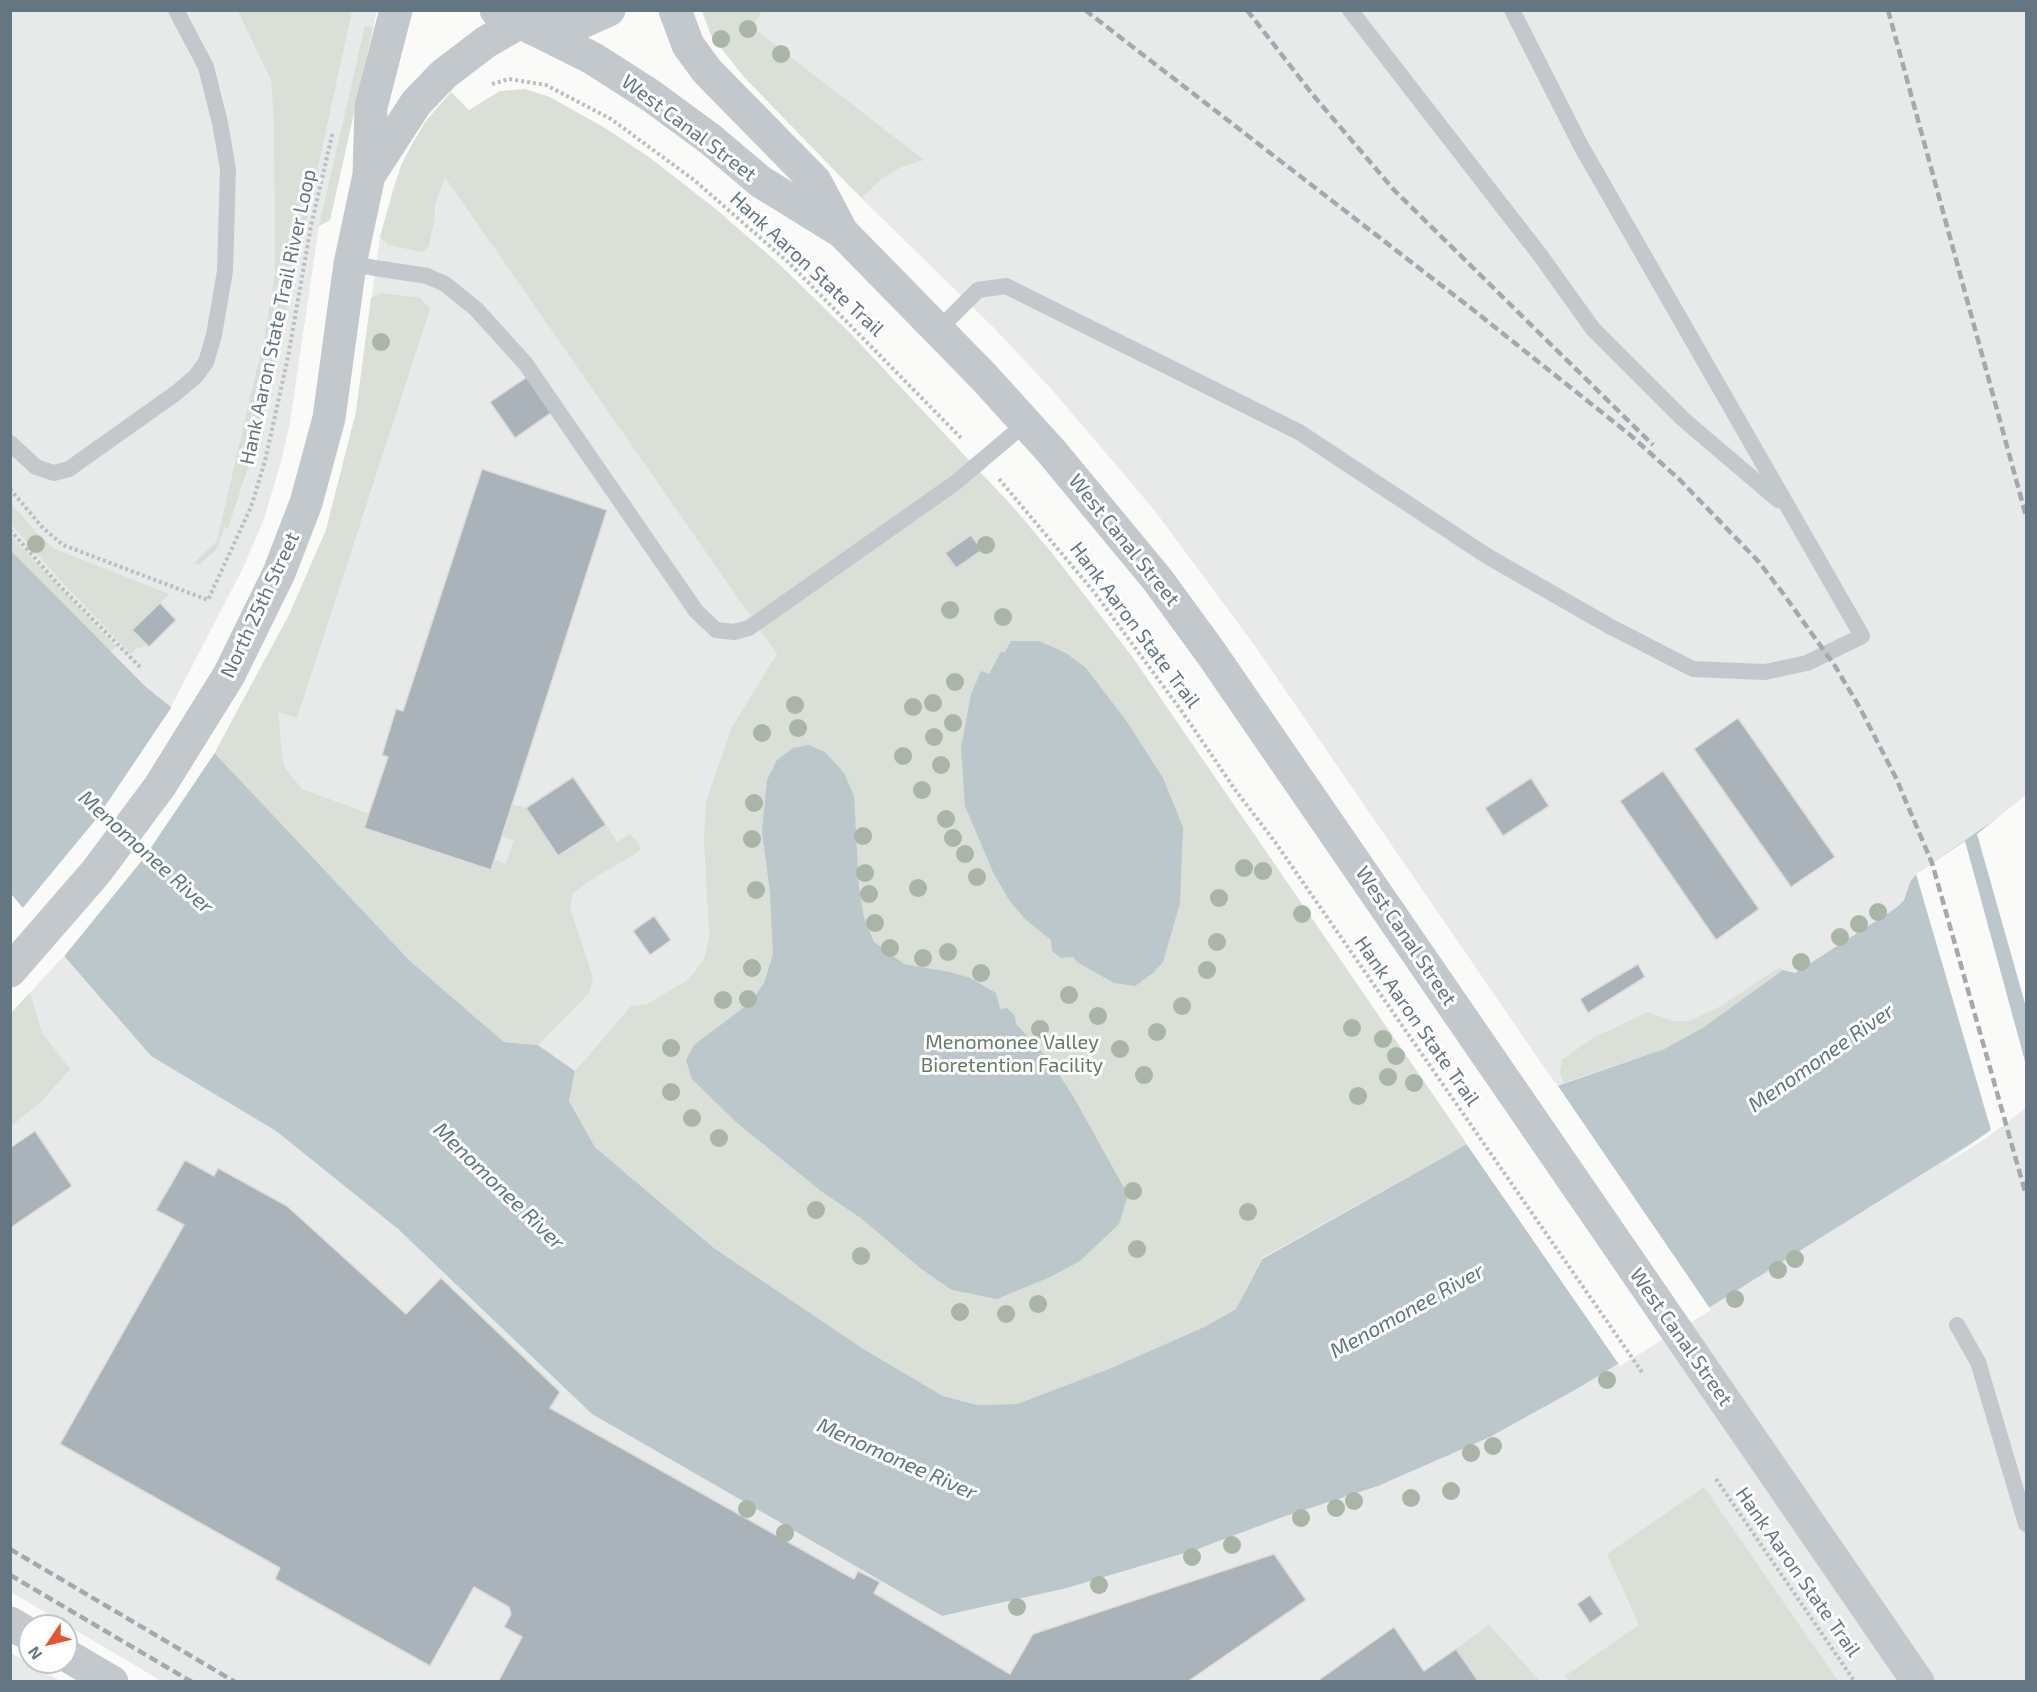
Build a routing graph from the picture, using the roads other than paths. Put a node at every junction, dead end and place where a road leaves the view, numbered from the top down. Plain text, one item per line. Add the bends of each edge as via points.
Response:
1 (176, 10) edge
2 (396, 10) edge
3 (609, 10) edge
4 (675, 10) edge
5 (1350, 10) edge
6 (1512, 10) edge
7 (516, 21) edge
8 (369, 175) junction
9 (842, 232) junction
10 (350, 264) junction
11 (939, 330) junction
12 (1026, 423) junction
13 (10, 443) edge
14 (1787, 508) junction
15 (10, 971) edge
16 (1957, 1325) dead end
17 (2026, 1524) edge
18 (78, 1662) edge
19 (112, 1682) edge
20 (1918, 1682) edge

1 - 13 lane via 206,67 228,170 225,271 206,362 176,393 69,469 54,473 36,467
2 - 8 street, North 25th Street via 371,107
3 - 7 street via 580,23
4 - 9 street, West Canal Street via 693,52 707,71 815,181
5 - 14 lane via 1593,329 1683,419
6 - 14 lane via 1581,146
7 - 8 street, North 25th Street via 444,74 416,104
7 - 9 street, West Canal Street via 592,58 650,95 760,182
8 - 10 street, North 25th Street
9 - 11 street, West Canal Street
10 - 12 lane via 427,276 445,284 476,309 525,363 696,611 716,630 734,632 749,628 928,504
10 - 15 street, North 25th Street via 329,418 314,476 279,573 229,675 191,740 128,833
11 - 12 street, West Canal Street
11 - 14 lane via 978,290 1006,286 1299,432 1487,556 1693,669 1766,672 1807,663 1862,636
12 - 20 street, West Canal Street via 1102,510 1211,652
16 - 17 lane via 1978,1362
18 - 19 street

